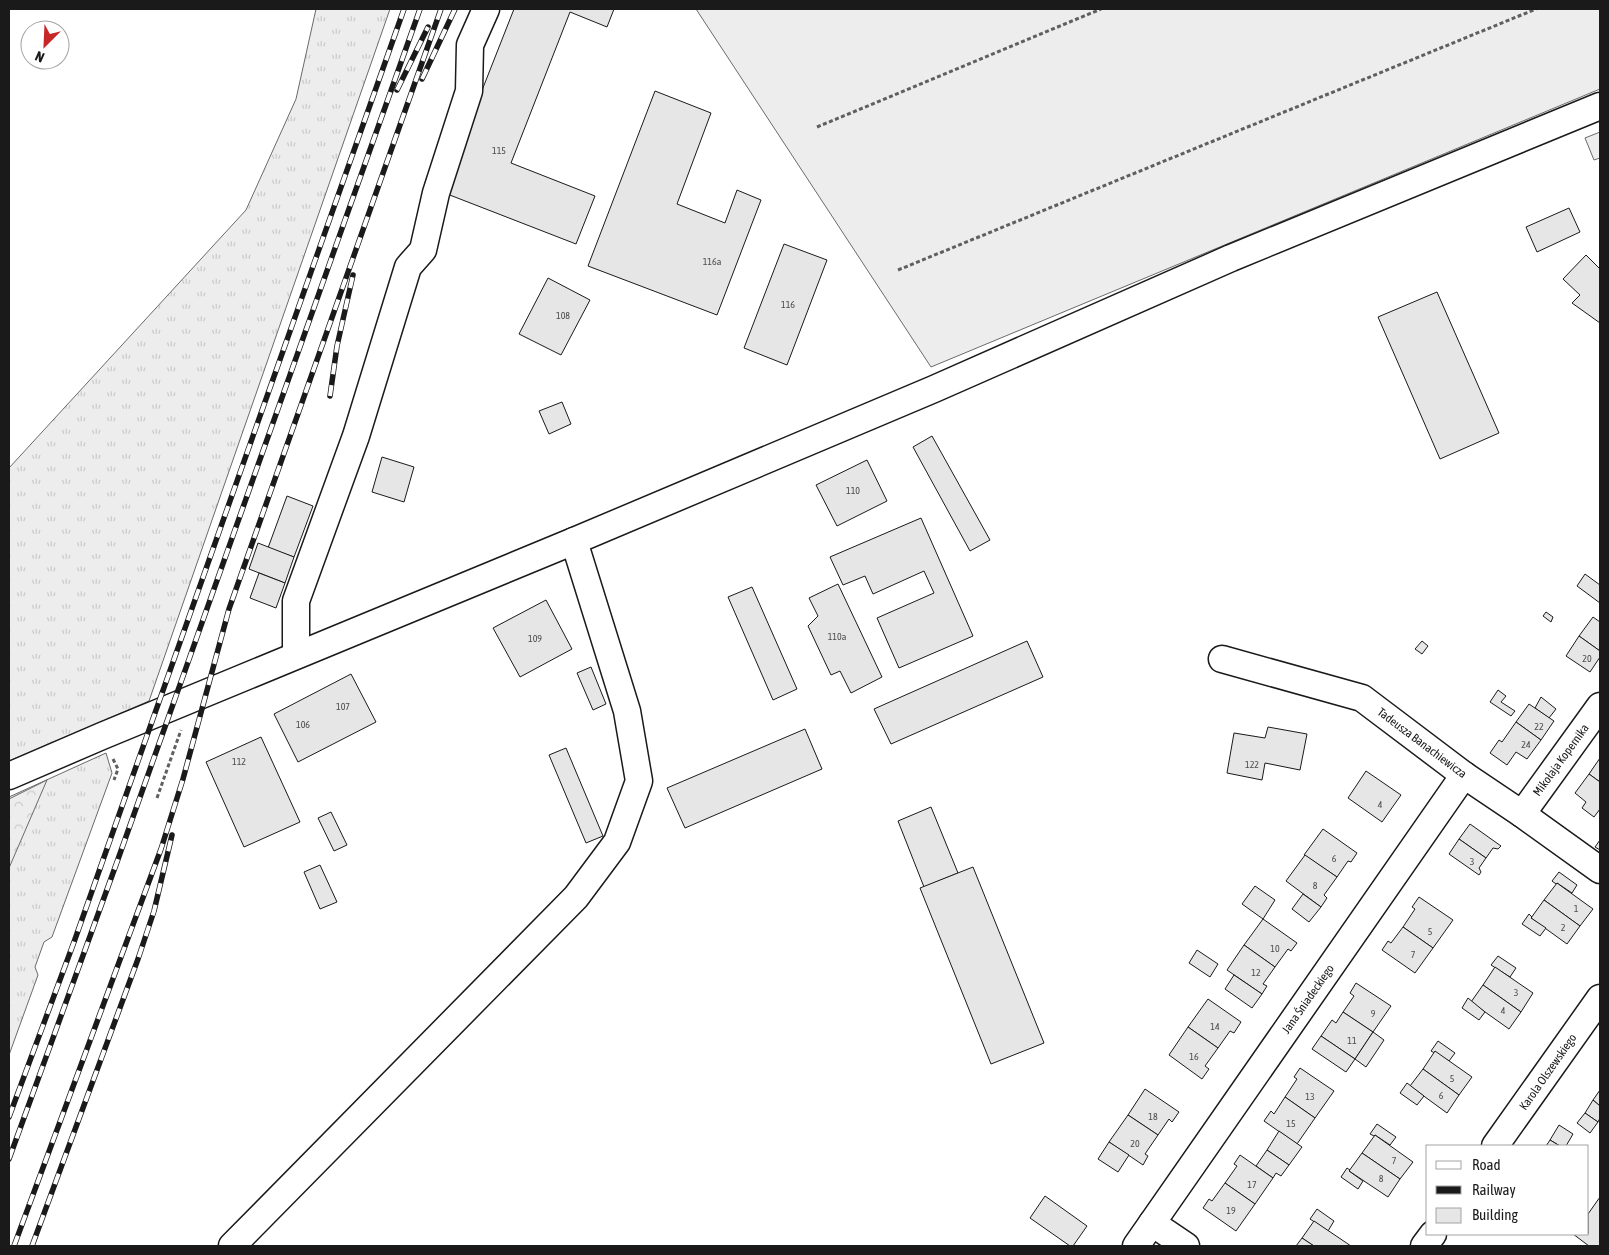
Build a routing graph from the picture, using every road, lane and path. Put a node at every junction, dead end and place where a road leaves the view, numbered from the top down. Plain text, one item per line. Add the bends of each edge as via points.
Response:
1 (486, 9) edge
2 (1101, 9) edge
3 (1536, 9) edge
4 (1600, 106) edge
5 (817, 127) dead end
6 (898, 270) dead end
7 (574, 542) junction
8 (296, 655) junction
9 (1222, 659) dead end
10 (1600, 706) edge
11 (182, 728) dead end
12 (1464, 775) junction
13 (9, 776) edge
14 (157, 798) dead end
15 (1522, 814) junction
16 (1600, 870) edge
17 (1600, 998) edge
18 (1496, 1145) edge
19 (1152, 1223) junction
20 (1432, 1235) edge
21 (232, 1246) edge
22 (1136, 1246) edge
23 (1186, 1246) edge
24 (1424, 1246) edge

1 - 8 street via 470,45 469,91 436,193 423,250 408,266 356,436 296,601
2 - 5 path
3 - 6 path
4 - 7 street via 1231,258
7 - 8 street
7 - 21 street via 627,711 639,781 617,842 576,897
8 - 13 street
9 - 12 street, Tadeusza Banachiewicza via 1362,698
10 - 15 street, Mikołaja Kopernika
11 - 14 path
12 - 15 street, Tadeusza Banachiewicza
12 - 19 street, Jana Śniadeckiego
15 - 16 street, Tadeusza Banachiewicza
17 - 18 street, Karola Olszewskiego
19 - 22 street, Jana Śniadeckiego
19 - 23 street
20 - 24 street

